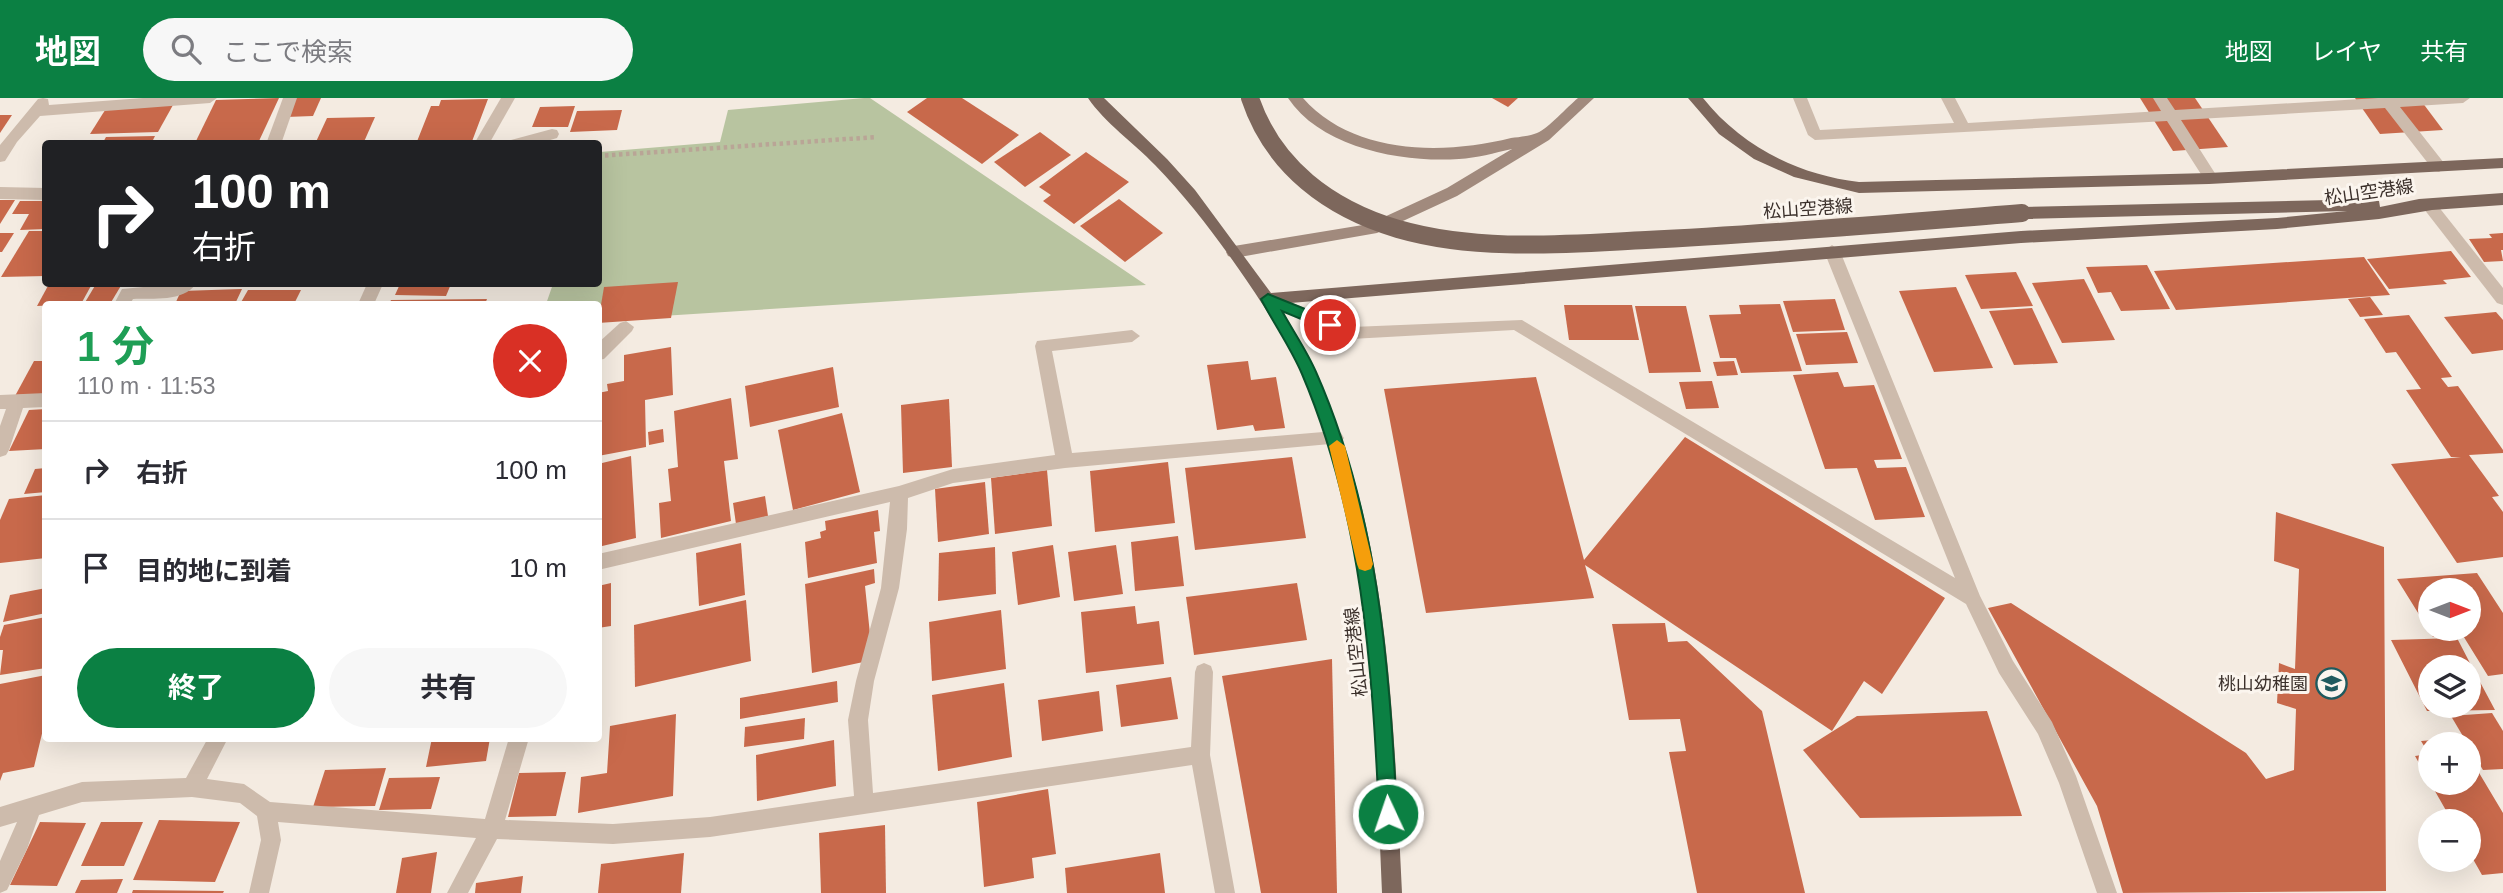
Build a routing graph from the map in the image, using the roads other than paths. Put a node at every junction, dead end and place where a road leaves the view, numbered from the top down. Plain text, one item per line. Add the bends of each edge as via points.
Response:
1 (47, 98) edge
2 (210, 98) edge
3 (290, 98) edge
4 (508, 98) edge
5 (1095, 98) edge
6 (1250, 98) edge
7 (1295, 98) edge
8 (1587, 98) edge
9 (1695, 98) edge
10 (1800, 98) edge
11 (1948, 98) edge
12 (2160, 98) edge
13 (2463, 98) edge
14 (192, 99) edge
15 (2387, 101) edge
16 (36, 111) junction
17 (2171, 115) junction
18 (1964, 128) junction
19 (552, 134) dead end
20 (1544, 136) junction
21 (274, 140) edge
22 (483, 140) edge
23 (530, 140) edge
24 (0, 157) edge
25 (2503, 163) edge
26 (2439, 167) junction
27 (2211, 178) junction
28 (0, 193) edge
29 (42, 194) edge
30 (2503, 199) edge
31 (2429, 205) junction
32 (1832, 251) junction
33 (1234, 252) junction
34 (182, 287) edge
35 (1268, 299) junction
36 (2503, 299) edge
37 (124, 301) edge
38 (626, 327) dead end
39 (1132, 336) dead end
40 (602, 350) edge
41 (42, 400) edge
42 (9, 402) edge
43 (1335, 438) junction
44 (0, 450) edge
45 (1065, 461) junction
46 (898, 493) junction
47 (602, 561) edge
48 (1972, 597) junction
49 (1204, 672) dead end
50 (217, 742) edge
51 (518, 742) edge
52 (1200, 755) junction
53 (192, 787) junction
54 (863, 804) junction
55 (32, 807) junction
56 (266, 811) junction
57 (0, 817) edge
58 (492, 829) junction
59 (0, 883) edge
60 (258, 893) edge
61 (457, 893) edge
62 (1225, 893) edge
63 (1392, 893) edge
64 (2107, 893) edge

1 - 16 street
2 - 14 street
3 - 21 street
4 - 22 street
5 - 33 main road, 松山空港線 via 1171,173
6 - 31 main road, 松山空港線, bridge via 1276,154 1327,198 1422,235 1525,246 1705,238 2022,213
7 - 20 street via 1302,109 1327,126 1407,151 1461,154
8 - 20 street
9 - 27 main road, 松山空港線 via 1711,121 1740,144 1776,165 1844,186
10 - 18 street via 1815,135
11 - 18 street
12 - 17 street
13 - 15 street
14 - 16 street
15 - 17 street
15 - 26 street
16 - 24 street
17 - 18 street
17 - 27 street
19 - 23 street
20 - 33 street via 1452,192 1372,229
25 - 26 main road, 松山空港線
26 - 27 main road, 松山空港線
28 - 29 street
30 - 31 main road, 松山空港線
31 - 32 main road, 松山空港線 via 2336,219
31 - 36 street
32 - 35 main road, 松山空港線
32 - 48 street
33 - 35 main road, 松山空港線
34 - 37 street via 128,293
35 - 43 main road, 松山空港線 via 1308,370
35 - 48 street via 1351,333 1516,324
38 - 40 street
39 - 45 street via 1043,346
41 - 42 street
42 - 44 street
43 - 45 street
43 - 63 main road, 松山空港線 via 1371,591 1381,684
45 - 46 street via 953,476
46 - 47 street
46 - 54 street via 890,589 858,720
48 - 64 street via 2007,667 2045,728
49 - 52 street
50 - 53 street
51 - 58 street
52 - 54 street
52 - 62 street
53 - 55 street via 82,792
53 - 56 street via 244,794
54 - 58 street via 710,827 613,834
55 - 57 street
55 - 59 street
56 - 58 street
56 - 60 street via 271,841
58 - 61 street

